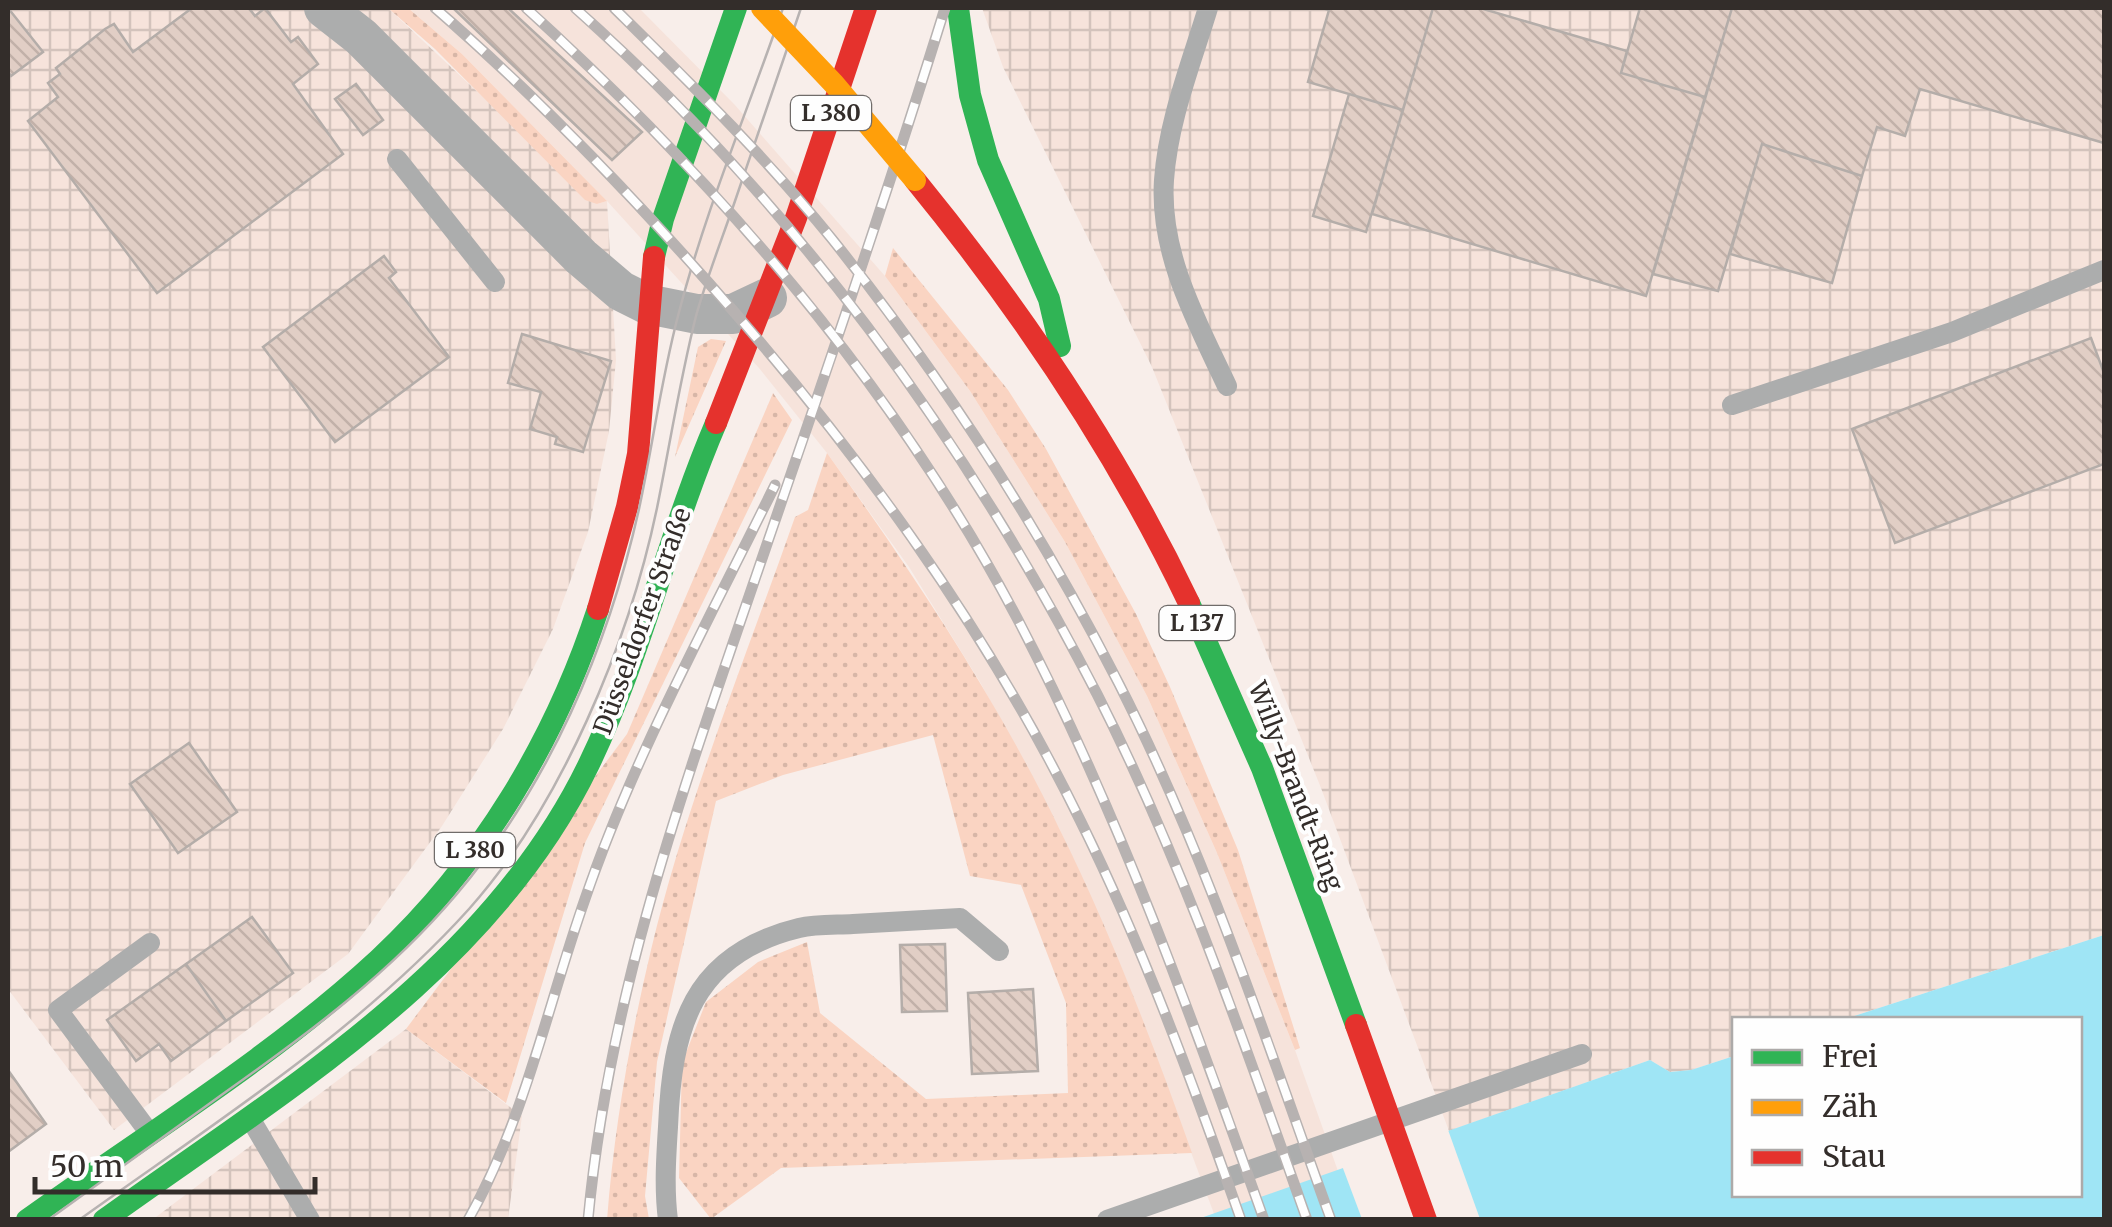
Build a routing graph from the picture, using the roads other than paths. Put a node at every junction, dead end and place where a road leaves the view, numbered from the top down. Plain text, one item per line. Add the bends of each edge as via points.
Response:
1 (324, 8) edge
2 (736, 8) edge
3 (762, 8) edge
4 (866, 8) edge
5 (958, 8) edge
6 (1208, 8) edge
7 (396, 159) dead end
8 (2104, 270) edge
9 (495, 282) dead end
10 (767, 298) junction
11 (647, 304) junction
12 (1226, 386) dead end
13 (1071, 392) junction
14 (1732, 405) dead end
15 (150, 943) dead end
16 (999, 951) dead end
17 (1582, 1054) dead end
18 (248, 1116) junction
19 (149, 1133) junction
20 (27, 1220) edge
21 (104, 1220) edge
22 (310, 1220) edge
23 (668, 1220) edge
24 (1107, 1220) edge
25 (1426, 1220) edge

1 - 11 street via 592,267
2 - 11 main road, Düsseldorfer Straße / L 380 via 656,246
3 - 13 main road, Willy-Brandt-Ring / L 137, bridge via 915,180 996,281
4 - 10 main road, Düsseldorfer Straße / L 380
5 - 13 main road, Willy-Brandt-Ring / L 137 via 988,160 1049,299
6 - 12 lane via 1172,126 1164,183 1168,240
7 - 9 lane
8 - 14 lane via 1952,332
10 - 11 street via 733,314
10 - 18 main road, Düsseldorfer Straße / L 380 via 697,468 626,680 588,767 542,844 487,918 414,991
11 - 19 main road, Düsseldorfer Straße / L 380 via 641,429 608,583 545,741 502,814 446,889 380,957
13 - 25 main road, Willy-Brandt-Ring / L 137, bridge via 1148,522 1226,682 1299,864
15 - 19 lane via 58,1010
16 - 23 lane via 960,918 802,927 750,947 720,968 678,1031 670,1073
17 - 24 lane
18 - 21 main road, Düsseldorfer Straße / L 380
18 - 22 lane
19 - 20 main road, Düsseldorfer Straße / L 380

